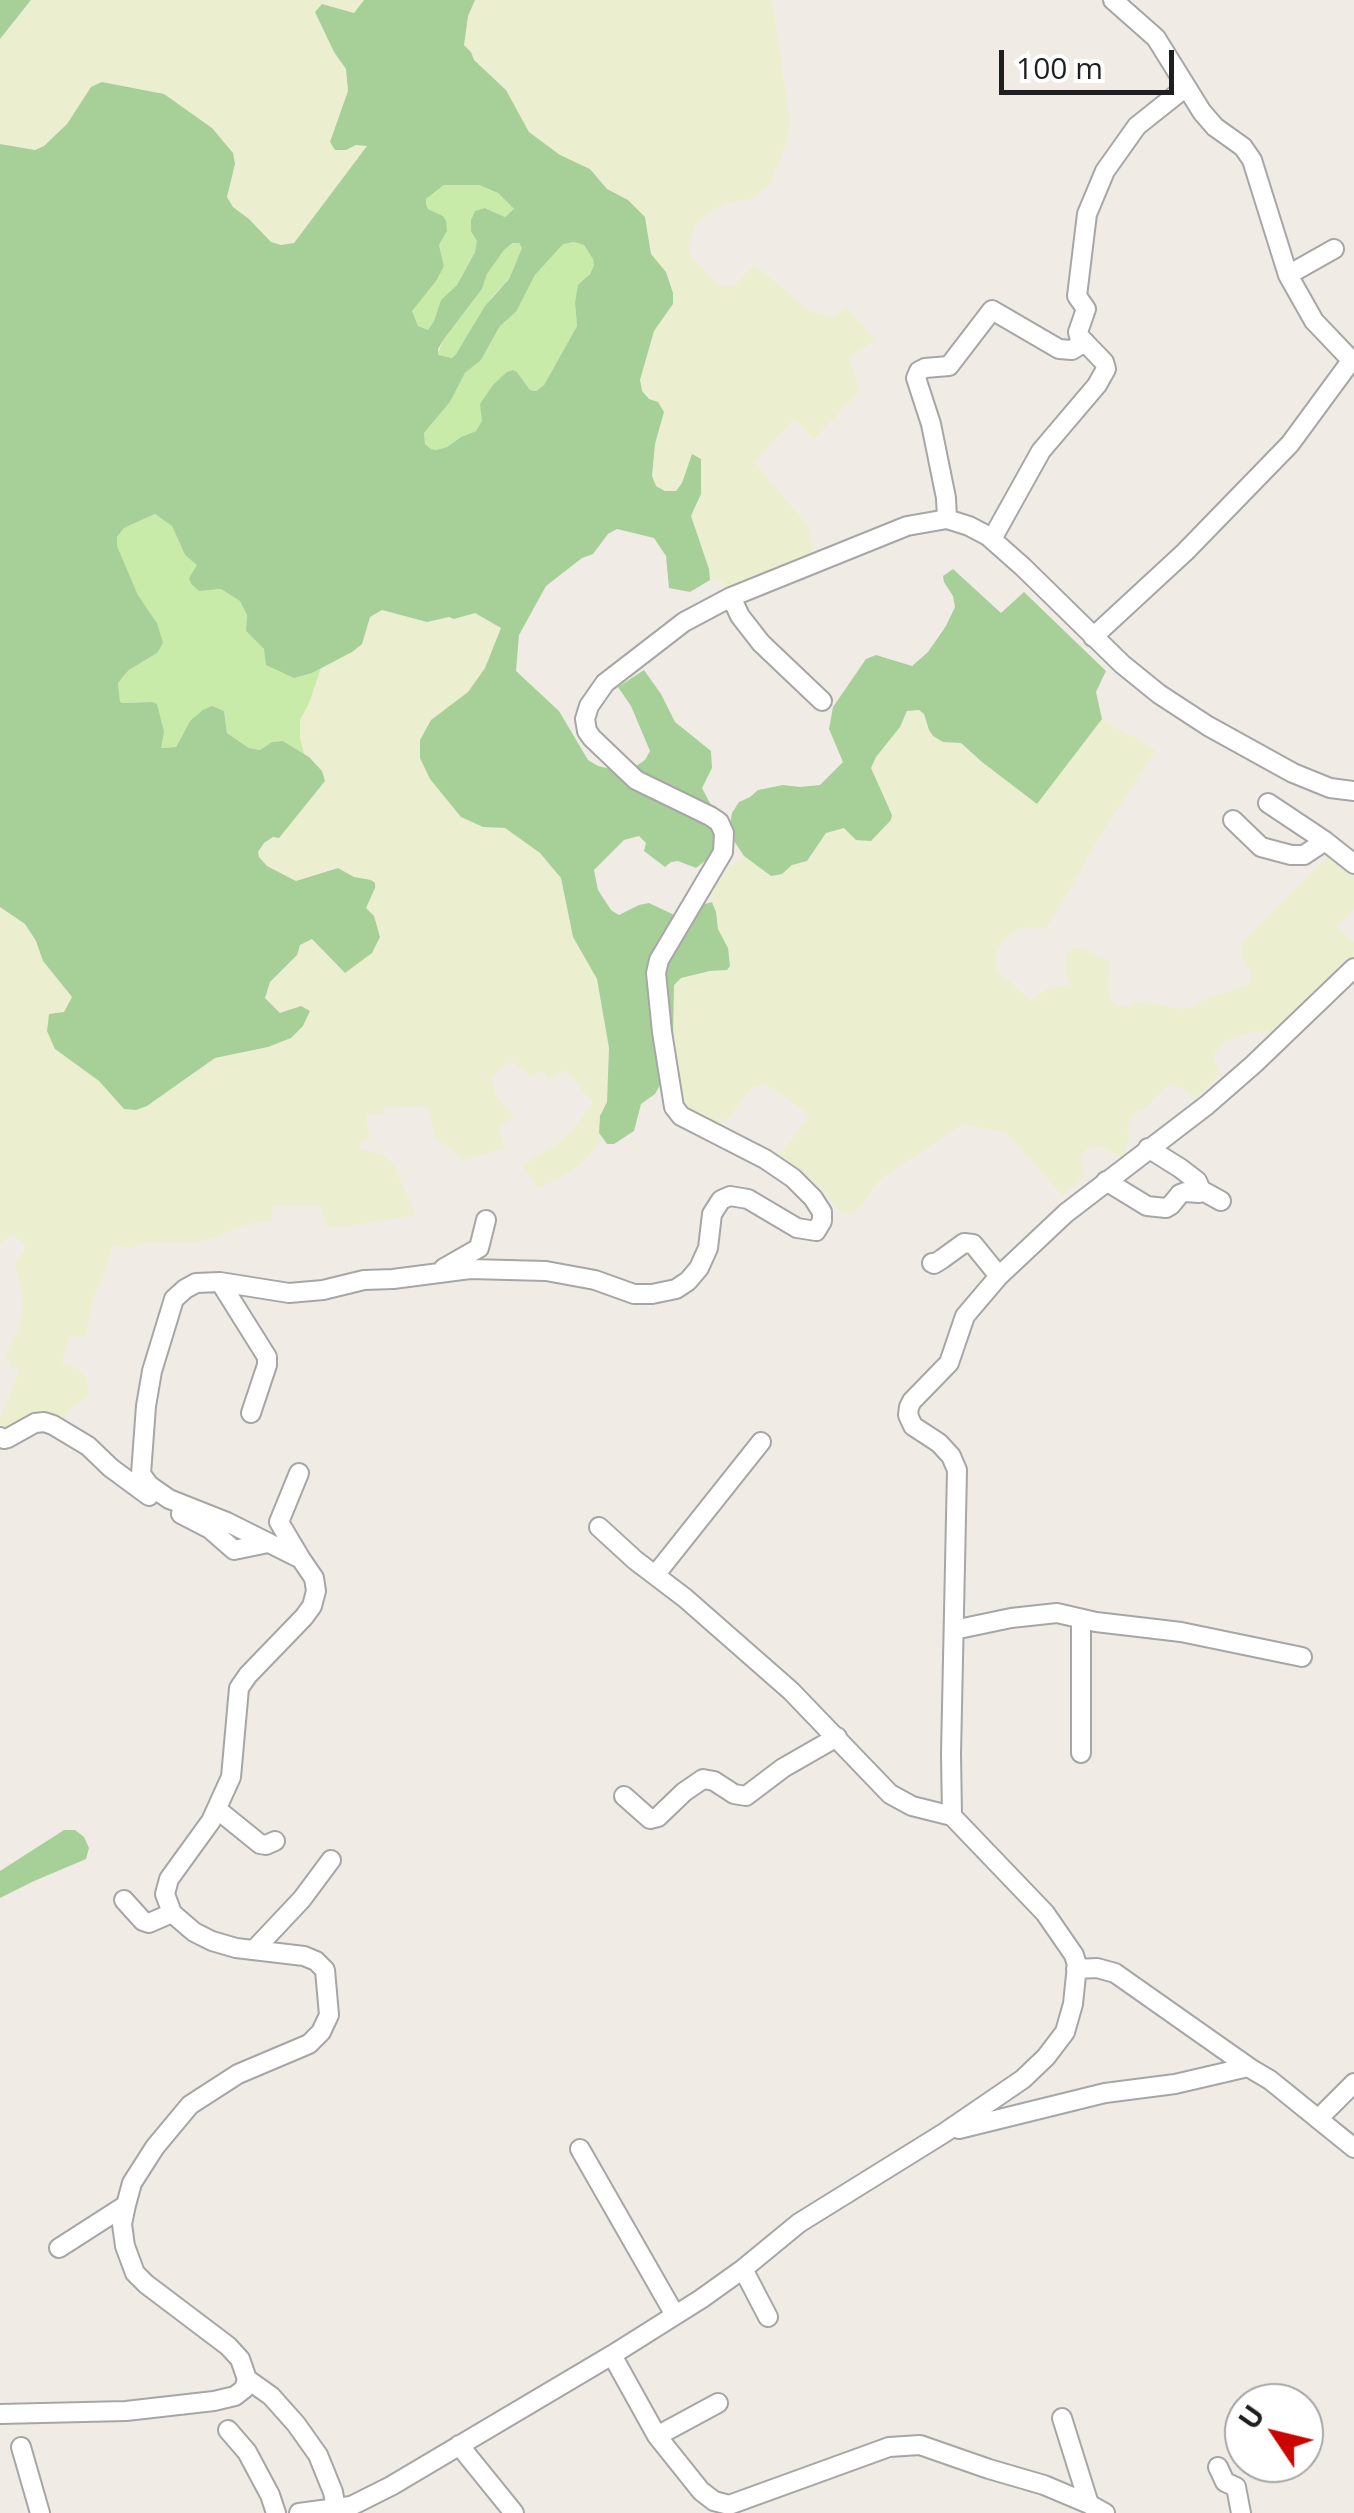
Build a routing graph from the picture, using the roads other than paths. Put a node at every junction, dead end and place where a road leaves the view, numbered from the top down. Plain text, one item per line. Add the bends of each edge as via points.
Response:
1 (1114, 0) edge
2 (1186, 87) junction
3 (1334, 249) dead end
4 (1288, 276) junction
5 (1086, 342) junction
6 (1353, 362) edge
7 (947, 519) junction
8 (992, 539) junction
9 (731, 598) junction
10 (1093, 636) junction
11 (822, 701) dead end
12 (1354, 792) edge
13 (1268, 803) dead end
14 (1233, 820) dead end
15 (1325, 841) junction
16 (1354, 864) edge
17 (1354, 968) edge
18 (1148, 1148) junction
19 (1106, 1181) junction
20 (1202, 1190) junction
21 (1221, 1201) dead end
22 (486, 1220) dead end
23 (932, 1263) dead end
24 (435, 1273) junction
25 (999, 1276) junction
26 (220, 1282) junction
27 (251, 1413) dead end
28 (0, 1437) edge
29 (761, 1442) dead end
30 (299, 1473) dead end
31 (599, 1527) dead end
32 (268, 1543) junction
33 (301, 1559) junction
34 (656, 1574) junction
35 (1081, 1620) junction
36 (954, 1630) junction
37 (1302, 1657) dead end
38 (837, 1738) junction
39 (1082, 1753) dead end
40 (624, 1796) dead end
41 (218, 1810) junction
42 (952, 1816) junction
43 (276, 1841) dead end
44 (331, 1860) dead end
45 (124, 1900) dead end
46 (172, 1914) junction
47 (254, 1950) junction
48 (1076, 1969) junction
49 (1250, 2068) junction
50 (1354, 2084) edge
51 (1318, 2118) junction
52 (944, 2133) junction
53 (1354, 2148) edge
54 (580, 2150) dead end
55 (126, 2205) junction
56 (59, 2248) dead end
57 (744, 2269) junction
58 (675, 2315) junction
59 (768, 2317) dead end
60 (612, 2355) junction
61 (247, 2378) junction
62 (214, 2402) junction
63 (718, 2404) dead end
64 (0, 2414) edge
65 (1062, 2418) dead end
66 (228, 2430) junction
67 (657, 2436) junction
68 (459, 2445) junction
69 (22, 2447) dead end
70 (239, 2458) dead end
71 (1218, 2467) dead end
72 (1097, 2508) edge
73 (336, 2509) junction
74 (40, 2513) edge
75 (276, 2513) edge
76 (299, 2513) edge
77 (514, 2513) edge
78 (1241, 2513) edge

1 - 2 street via 1156,38
2 - 4 street via 1252,160
2 - 5 street via 1137,126 1104,171 1087,214 1077,296 1086,309 1078,332
3 - 4 street
4 - 6 street via 1314,322
5 - 7 street via 1059,348 992,310 950,366 919,371
5 - 8 street via 1106,369 1041,451
6 - 10 street via 1290,444
7 - 8 street
7 - 9 street via 908,526
8 - 10 street
9 - 11 street via 762,643
9 - 24 street via 684,622 614,674 585,719 592,738 636,780 710,816 724,832 723,852 656,973 674,1106 793,1178 822,1212 820,1226 810,1232 797,1228 748,1199 730,1196 712,1214 699,1268 676,1289 652,1294 546,1271
10 - 12 street via 1208,726 1293,774
13 - 15 street
14 - 15 street via 1261,847 1290,856
15 - 16 street
17 - 18 street via 1254,1064
18 - 19 street
18 - 20 street
19 - 20 street via 1147,1206 1166,1208 1180,1194
19 - 25 street
20 - 21 street
22 - 24 street via 480,1248
23 - 25 street via 972,1244
24 - 26 street via 288,1293
25 - 36 street via 965,1316 949,1363 909,1407 913,1426 939,1443 956,1470
26 - 27 street via 266,1358
26 - 32 street via 185,1289 169,1311 152,1371 141,1474 169,1499
28 - 32 street via 35,1423 52,1425 230,1548
29 - 34 street
30 - 33 street via 279,1522
31 - 34 street
32 - 33 street
33 - 41 street via 314,1578 312,1606 239,1688 231,1778
34 - 38 street
35 - 36 street via 1056,1613
35 - 37 street
35 - 39 street
36 - 42 street
38 - 40 street via 746,1796 703,1779 650,1819
38 - 42 street via 890,1794
41 - 43 street via 260,1844
41 - 46 street via 168,1878
42 - 48 street via 1045,1913 1074,1955
44 - 47 street
45 - 46 street via 143,1922
46 - 47 street via 212,1942
47 - 55 street via 316,1960 324,1970 326,2025 309,2044 238,2074 190,2104 154,2147
48 - 49 street via 1116,1974
48 - 52 street via 1065,2032 1046,2057
49 - 51 street
49 - 52 street
50 - 51 street
51 - 53 street
52 - 57 street via 799,2223
54 - 58 street
55 - 56 street
55 - 61 street via 122,2224 135,2273 228,2346
57 - 58 street
57 - 59 street
58 - 60 street
60 - 67 street
60 - 68 street
61 - 62 street via 236,2396
61 - 73 street via 318,2455
62 - 64 street
62 - 66 street
63 - 67 street
65 - 72 street
66 - 70 street
66 - 75 street via 247,2452
67 - 72 street via 701,2491 729,2505 889,2447 920,2444
68 - 73 street
68 - 77 street
69 - 74 street
71 - 78 street via 1224,2482 1236,2487
73 - 76 street

